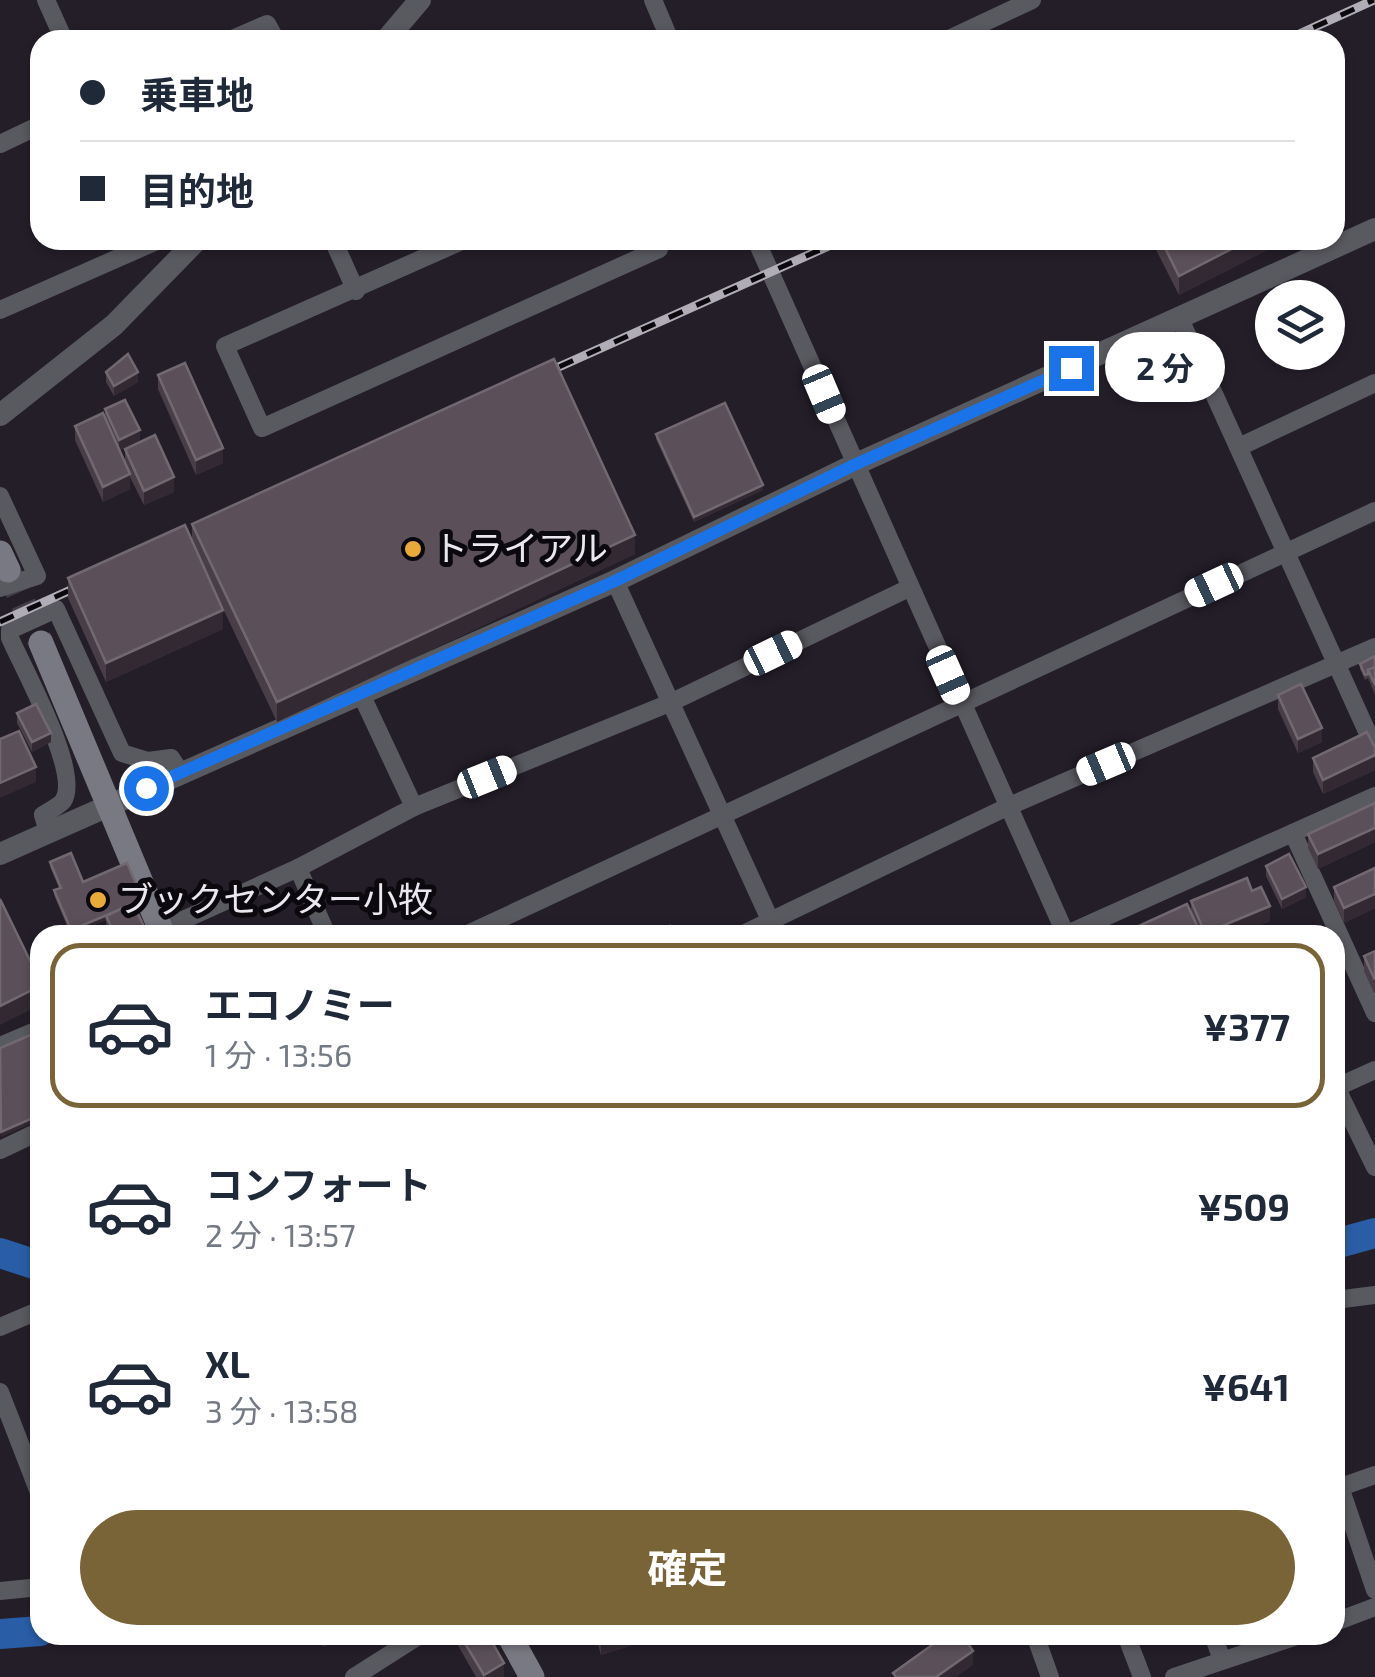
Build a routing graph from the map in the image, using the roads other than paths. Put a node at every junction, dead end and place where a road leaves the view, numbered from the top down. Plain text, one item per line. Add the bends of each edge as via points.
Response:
1 (46, 0) edge
2 (420, 0) edge
3 (653, 0) edge
4 (1032, 0) edge
5 (60, 30) edge
6 (394, 30) edge
7 (666, 30) edge
8 (968, 30) edge
9 (30, 130) edge
10 (0, 144) edge
11 (1375, 229) edge
12 (1345, 243) edge
13 (136, 250) edge
14 (187, 250) edge
15 (338, 250) edge
16 (443, 250) edge
17 (657, 250) edge
18 (760, 250) edge
19 (1330, 250) edge
20 (356, 291) junction
21 (0, 310) edge
22 (1180, 320) junction
23 (1375, 384) edge
24 (0, 415) edge
25 (1238, 447) junction
26 (854, 465) junction
27 (0, 496) edge
28 (1375, 511) edge
29 (1287, 552) junction
30 (3, 570) edge
31 (615, 581) junction
32 (909, 588) junction
33 (41, 642) tunnel mouth
34 (1375, 647) edge
35 (1339, 664) junction
36 (361, 694) junction
37 (672, 702) junction
38 (961, 704) junction
39 (1375, 749) edge
40 (181, 773) junction
41 (1375, 796) edge
42 (110, 804) junction
43 (414, 806) junction
44 (1007, 807) junction
45 (724, 817) junction
46 (48, 832) junction
47 (1293, 833) junction
48 (0, 854) edge
49 (298, 868) junction
50 (159, 925) edge
51 (179, 925) edge
52 (323, 925) edge
53 (489, 925) edge
54 (773, 925) edge
55 (780, 925) edge
56 (1066, 925) edge
57 (1091, 925) edge
58 (1335, 925) edge
59 (1345, 947) edge
60 (1375, 1013) edge
61 (30, 1033) edge
62 (0, 1046) edge
63 (1375, 1070) edge
64 (1345, 1084) edge
65 (1345, 1106) edge
66 (30, 1136) edge
67 (0, 1150) edge
68 (1375, 1167) edge
69 (1375, 1295) edge
70 (1345, 1299) edge
71 (30, 1314) edge
72 (0, 1327) edge
73 (0, 1392) edge
74 (6, 1424) edge
75 (30, 1473) edge
76 (1375, 1475) edge
77 (1345, 1486) edge
78 (1345, 1507) edge
79 (30, 1588) edge
80 (1375, 1590) edge
81 (0, 1591) edge
82 (1375, 1607) edge
83 (1345, 1618) edge
84 (404, 1645) edge
85 (514, 1645) edge
86 (1038, 1645) edge
87 (1130, 1645) edge
88 (1217, 1645) edge
89 (1269, 1645) edge
90 (1222, 1660) junction
91 (354, 1677) edge
92 (532, 1677) edge
93 (1050, 1677) edge
94 (1142, 1677) edge
95 (1174, 1677) edge

1 - 5 street
2 - 6 street
3 - 7 street
4 - 8 street
9 - 10 street
11 - 12 street
13 - 21 street
14 - 24 street via 114,325
15 - 20 street
16 - 20 street
17 - 20 street via 262,428 224,346
18 - 26 street
19 - 22 street
22 - 25 street
22 - 26 street
23 - 25 street
25 - 29 street
26 - 31 street
26 - 32 street
27 - 30 street via 36,576
28 - 29 street
29 - 35 street
29 - 38 street
31 - 36 street
31 - 37 street
32 - 37 street
32 - 38 street
33 - 42 main road
34 - 35 street
35 - 39 street
35 - 44 street
36 - 40 street
36 - 43 street
37 - 43 street
37 - 45 street
38 - 44 street
38 - 45 street
40 - 42 street
40 - 46 street via 171,758 148,762 122,753 56,609 10,630 69,781 63,800 44,815
41 - 47 street
42 - 46 street
42 - 50 main road
43 - 49 street
44 - 55 street
44 - 56 street
45 - 53 street
45 - 54 street
46 - 48 street
47 - 57 street
47 - 58 street
49 - 51 street
49 - 52 street
59 - 60 street
61 - 62 street
63 - 64 street
65 - 68 street
66 - 67 street
69 - 70 street
71 - 72 street
73 - 74 street
74 - 75 street
76 - 77 street
78 - 80 street
79 - 81 street
82 - 83 street
84 - 91 street
85 - 92 main road
86 - 93 street
87 - 94 street
88 - 90 street
89 - 90 street
90 - 95 street

